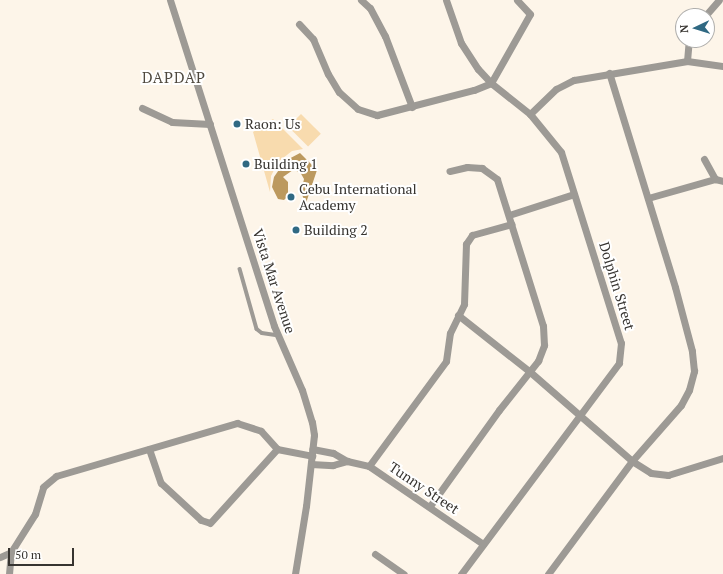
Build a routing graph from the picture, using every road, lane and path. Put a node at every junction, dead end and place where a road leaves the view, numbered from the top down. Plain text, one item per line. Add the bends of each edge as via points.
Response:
1 (170, 0) edge
2 (361, 0) edge
3 (446, 0) edge
4 (517, 0) edge
5 (719, 0) edge
6 (712, 8) edge
7 (300, 24) dead end
8 (689, 48) edge
9 (687, 61) junction
10 (723, 66) edge
11 (609, 72) junction
12 (491, 83) junction
13 (412, 107) junction
14 (142, 108) dead end
15 (530, 114) junction
16 (210, 124) junction
17 (704, 159) dead end
18 (449, 171) dead end
19 (715, 179) junction
20 (723, 181) edge
21 (574, 194) junction
22 (648, 198) junction
23 (509, 215) junction
24 (512, 224) junction
25 (240, 270) dead end
26 (458, 315) junction
27 (277, 335) junction
28 (529, 371) junction
29 (581, 417) junction
30 (148, 449) junction
31 (277, 449) junction
32 (312, 456) junction
33 (723, 458) edge
34 (347, 461) junction
35 (632, 461) junction
36 (369, 466) junction
37 (430, 506) junction
38 (483, 544) junction
39 (11, 552) junction
40 (375, 554) dead end
41 (0, 557) edge
42 (10, 574) edge
43 (295, 574) edge
44 (404, 574) edge
45 (462, 574) edge
46 (548, 574) edge

1 - 16 street, Vista Mar Avenue
2 - 13 street via 370,8 385,36
3 - 12 street, Dolphin Street via 461,43
4 - 12 street via 530,14
5 - 6 street
7 - 13 street via 313,39 334,84 353,106 378,115
8 - 9 street
9 - 10 street
9 - 11 street
11 - 15 street via 565,84
11 - 22 street
12 - 13 street
12 - 15 street, Dolphin Street
14 - 16 street via 172,122
15 - 21 street, Dolphin Street via 561,152
16 - 27 street, Vista Mar Avenue
17 - 19 street
18 - 23 street via 467,167 482,168 497,179
19 - 20 street
19 - 22 street
21 - 23 street
21 - 29 street, Dolphin Street via 621,343 619,363
22 - 35 street via 692,351 694,371 689,390 680,405
23 - 24 street
24 - 26 street via 472,235 466,244 464,304
24 - 28 street via 543,326 544,345 538,361
25 - 27 lane via 257,329 262,334
26 - 28 street
26 - 36 street via 450,333 446,361
27 - 32 street, Vista Mar Avenue via 311,416
28 - 29 street
28 - 37 street
29 - 35 street
29 - 38 street, Dolphin Street
30 - 31 street via 237,424 261,431
30 - 31 street via 161,483 201,520 210,522
30 - 39 street via 56,476 43,487 35,514
31 - 32 street
32 - 34 street, Tunny Street via 333,453
32 - 34 street, Tunny Street via 333,465
32 - 43 street, Vista Mar Avenue
33 - 35 street via 668,475 651,473
34 - 36 street, Tunny Street
35 - 46 street
36 - 37 street, Tunny Street
37 - 38 street, Tunny Street
38 - 45 street, Dolphin Street
39 - 41 street
39 - 42 street
40 - 44 street

